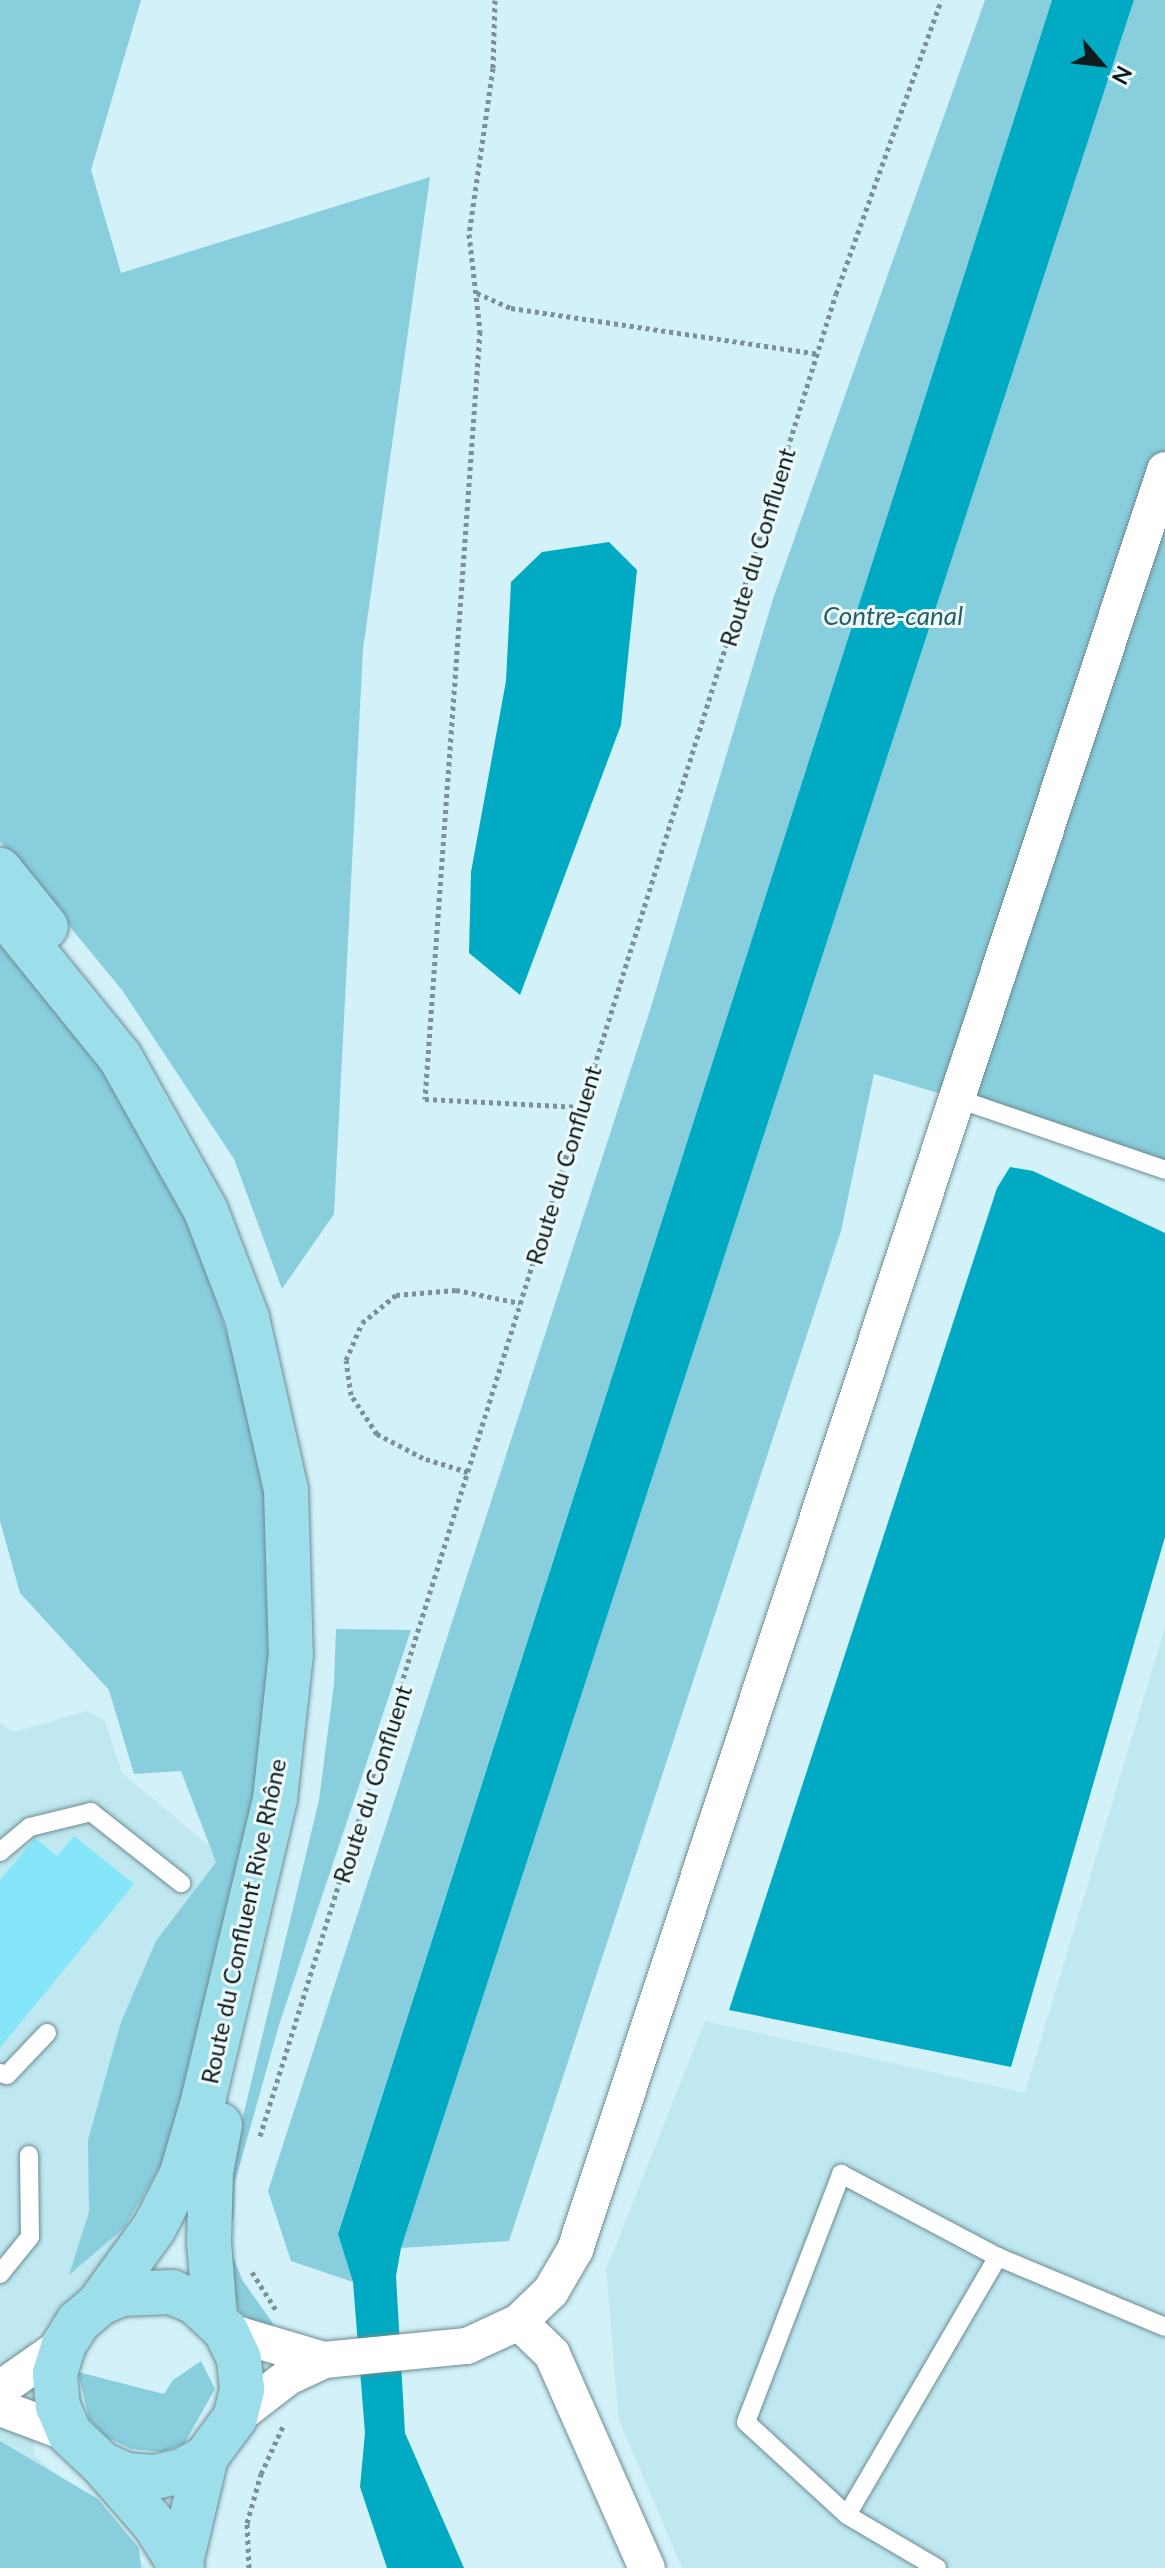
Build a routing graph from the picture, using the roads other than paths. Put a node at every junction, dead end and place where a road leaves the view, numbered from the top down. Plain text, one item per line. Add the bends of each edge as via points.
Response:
1 (1165, 470) edge
2 (0, 870) edge
3 (0, 909) edge
4 (958, 1099) junction
5 (1165, 1170) edge
6 (0, 1852) edge
7 (181, 1883) dead end
8 (47, 2033) dead end
9 (0, 2073) edge
10 (29, 2155) dead end
11 (998, 2257) junction
12 (0, 2274) edge
13 (99, 2304) junction
14 (519, 2322) junction
15 (221, 2324) junction
16 (1165, 2327) edge
17 (64, 2344) junction
18 (334, 2360) junction
19 (0, 2389) edge
20 (0, 2408) edge
21 (235, 2418) junction
22 (70, 2434) junction
23 (206, 2457) junction
24 (102, 2464) junction
25 (847, 2515) junction
26 (182, 2565) edge
27 (647, 2568) edge
28 (937, 2568) edge

1 - 4 street
2 - 15 main road, Route du Confluent Rive Rhône via 139,1043 200,1144 265,1300 304,1451 317,1600 314,1680 304,1766 277,1899 211,2172
3 - 13 main road, Route du Confluent Rive Rhône via 120,1057 206,1211 247,1318 286,1490 291,1654 275,1799 181,2176 154,2228
4 - 5 lane
4 - 14 street via 575,2250 551,2291
6 - 7 lane via 30,1827 91,1812
8 - 9 lane via 7,2075
10 - 12 lane via 30,2237
11 - 16 lane
11 - 25 lane
11 - 25 lane via 841,2174 746,2422
13 - 15 main road via 146,2289 195,2302
13 - 17 main road
14 - 18 street via 467,2346
14 - 27 street via 552,2354
15 - 18 street
15 - 21 main road via 241,2374
17 - 19 street
17 - 22 main road via 55,2374 58,2406
18 - 21 street via 288,2377
20 - 22 street
21 - 23 main road
22 - 24 main road
23 - 24 main road via 182,2471 155,2477 127,2475
23 - 26 main road
24 - 26 main road
25 - 28 lane

